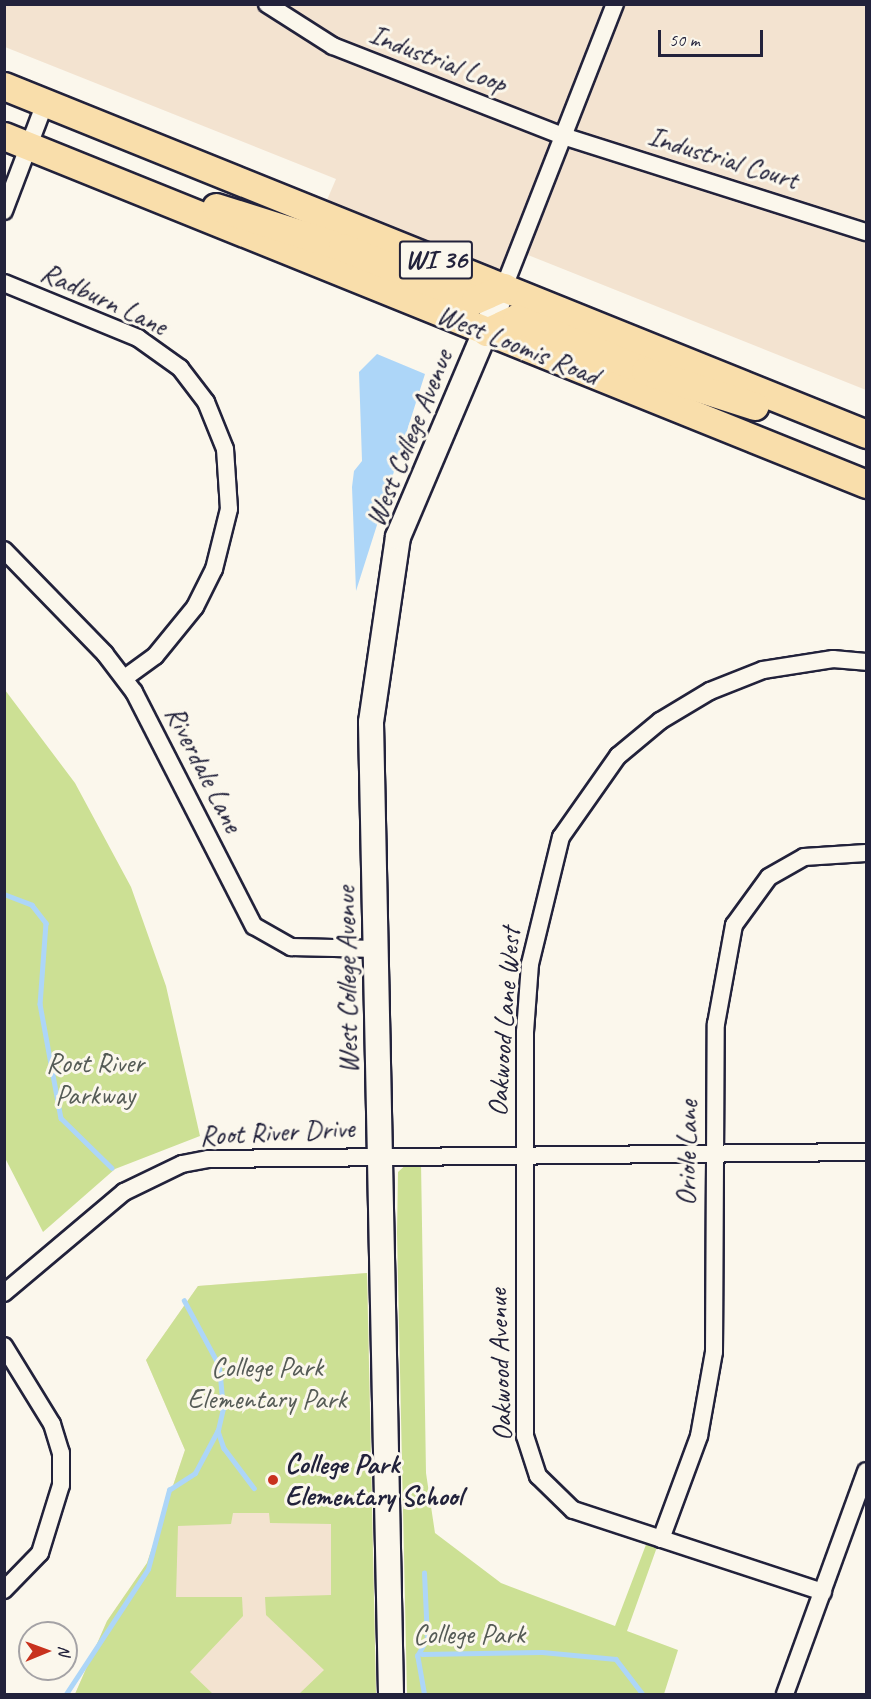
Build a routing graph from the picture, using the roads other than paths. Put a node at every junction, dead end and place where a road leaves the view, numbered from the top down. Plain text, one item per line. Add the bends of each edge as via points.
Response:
1 (267, 4) edge
2 (615, 4) edge
3 (4, 86) edge
4 (45, 103) junction
5 (4, 136) edge
6 (562, 136) junction
7 (31, 148) junction
8 (124, 185) junction
9 (4, 211) edge
10 (867, 232) edge
11 (4, 283) edge
12 (504, 287) junction
13 (486, 332) junction
14 (835, 421) junction
15 (867, 434) edge
16 (867, 484) edge
17 (4, 550) edge
18 (867, 662) edge
19 (124, 678) junction
20 (867, 853) edge
21 (377, 949) junction
22 (867, 1152) edge
23 (381, 1154) junction
24 (715, 1154) junction
25 (524, 1155) junction
26 (4, 1293) edge
27 (4, 1346) edge
28 (867, 1471) edge
29 (661, 1539) junction
30 (4, 1590) edge
31 (823, 1592) junction
32 (391, 1695) edge
33 (785, 1695) edge

1 - 6 street, Industrial Loop via 346,52
2 - 6 street
3 - 4 main road, West Loomis Road / WI 36
4 - 7 street
4 - 12 main road, West Loomis Road / WI 36
5 - 7 main road, West Loomis Road / WI 36
6 - 10 street, Industrial Court
6 - 12 street
7 - 8 main road, West Loomis Road / WI 36
7 - 9 street
8 - 12 main road via 240,213 475,300
8 - 13 main road, West Loomis Road / WI 36
11 - 19 street, Radburn Lane via 138,338 180,368 206,402 225,449 229,509 214,569 189,615 154,656
12 - 13 street, West College Avenue
12 - 14 main road, West Loomis Road / WI 36
13 - 14 main road via 516,318 645,371 753,406
13 - 16 main road, West Loomis Road / WI 36
13 - 21 street, West College Avenue via 398,537 371,722
14 - 15 main road, West Loomis Road / WI 36
17 - 19 street, Riverdale Lane
18 - 25 street, Oakwood Lane West via 833,659 763,670 710,691 660,721 618,756 586,795 561,837 530,964
19 - 21 street, Riverdale Lane via 254,926 291,947
20 - 24 street, Oriole Lane via 804,857 770,877 734,926 716,1024
21 - 23 street, West College Avenue
22 - 24 street, Root River Drive
23 - 25 street, Root River Drive
23 - 26 street, Root River Drive via 239,1155 182,1164 102,1208
23 - 32 street, West College Avenue
24 - 25 street, Root River Drive
24 - 29 street, Oriole Lane via 714,1352 699,1436
25 - 29 street, Oakwood Avenue via 525,1436 538,1476 573,1510
27 - 30 street via 52,1424 61,1453 61,1485 40,1553
28 - 31 street
29 - 31 street, Oakwood Avenue
31 - 33 street

